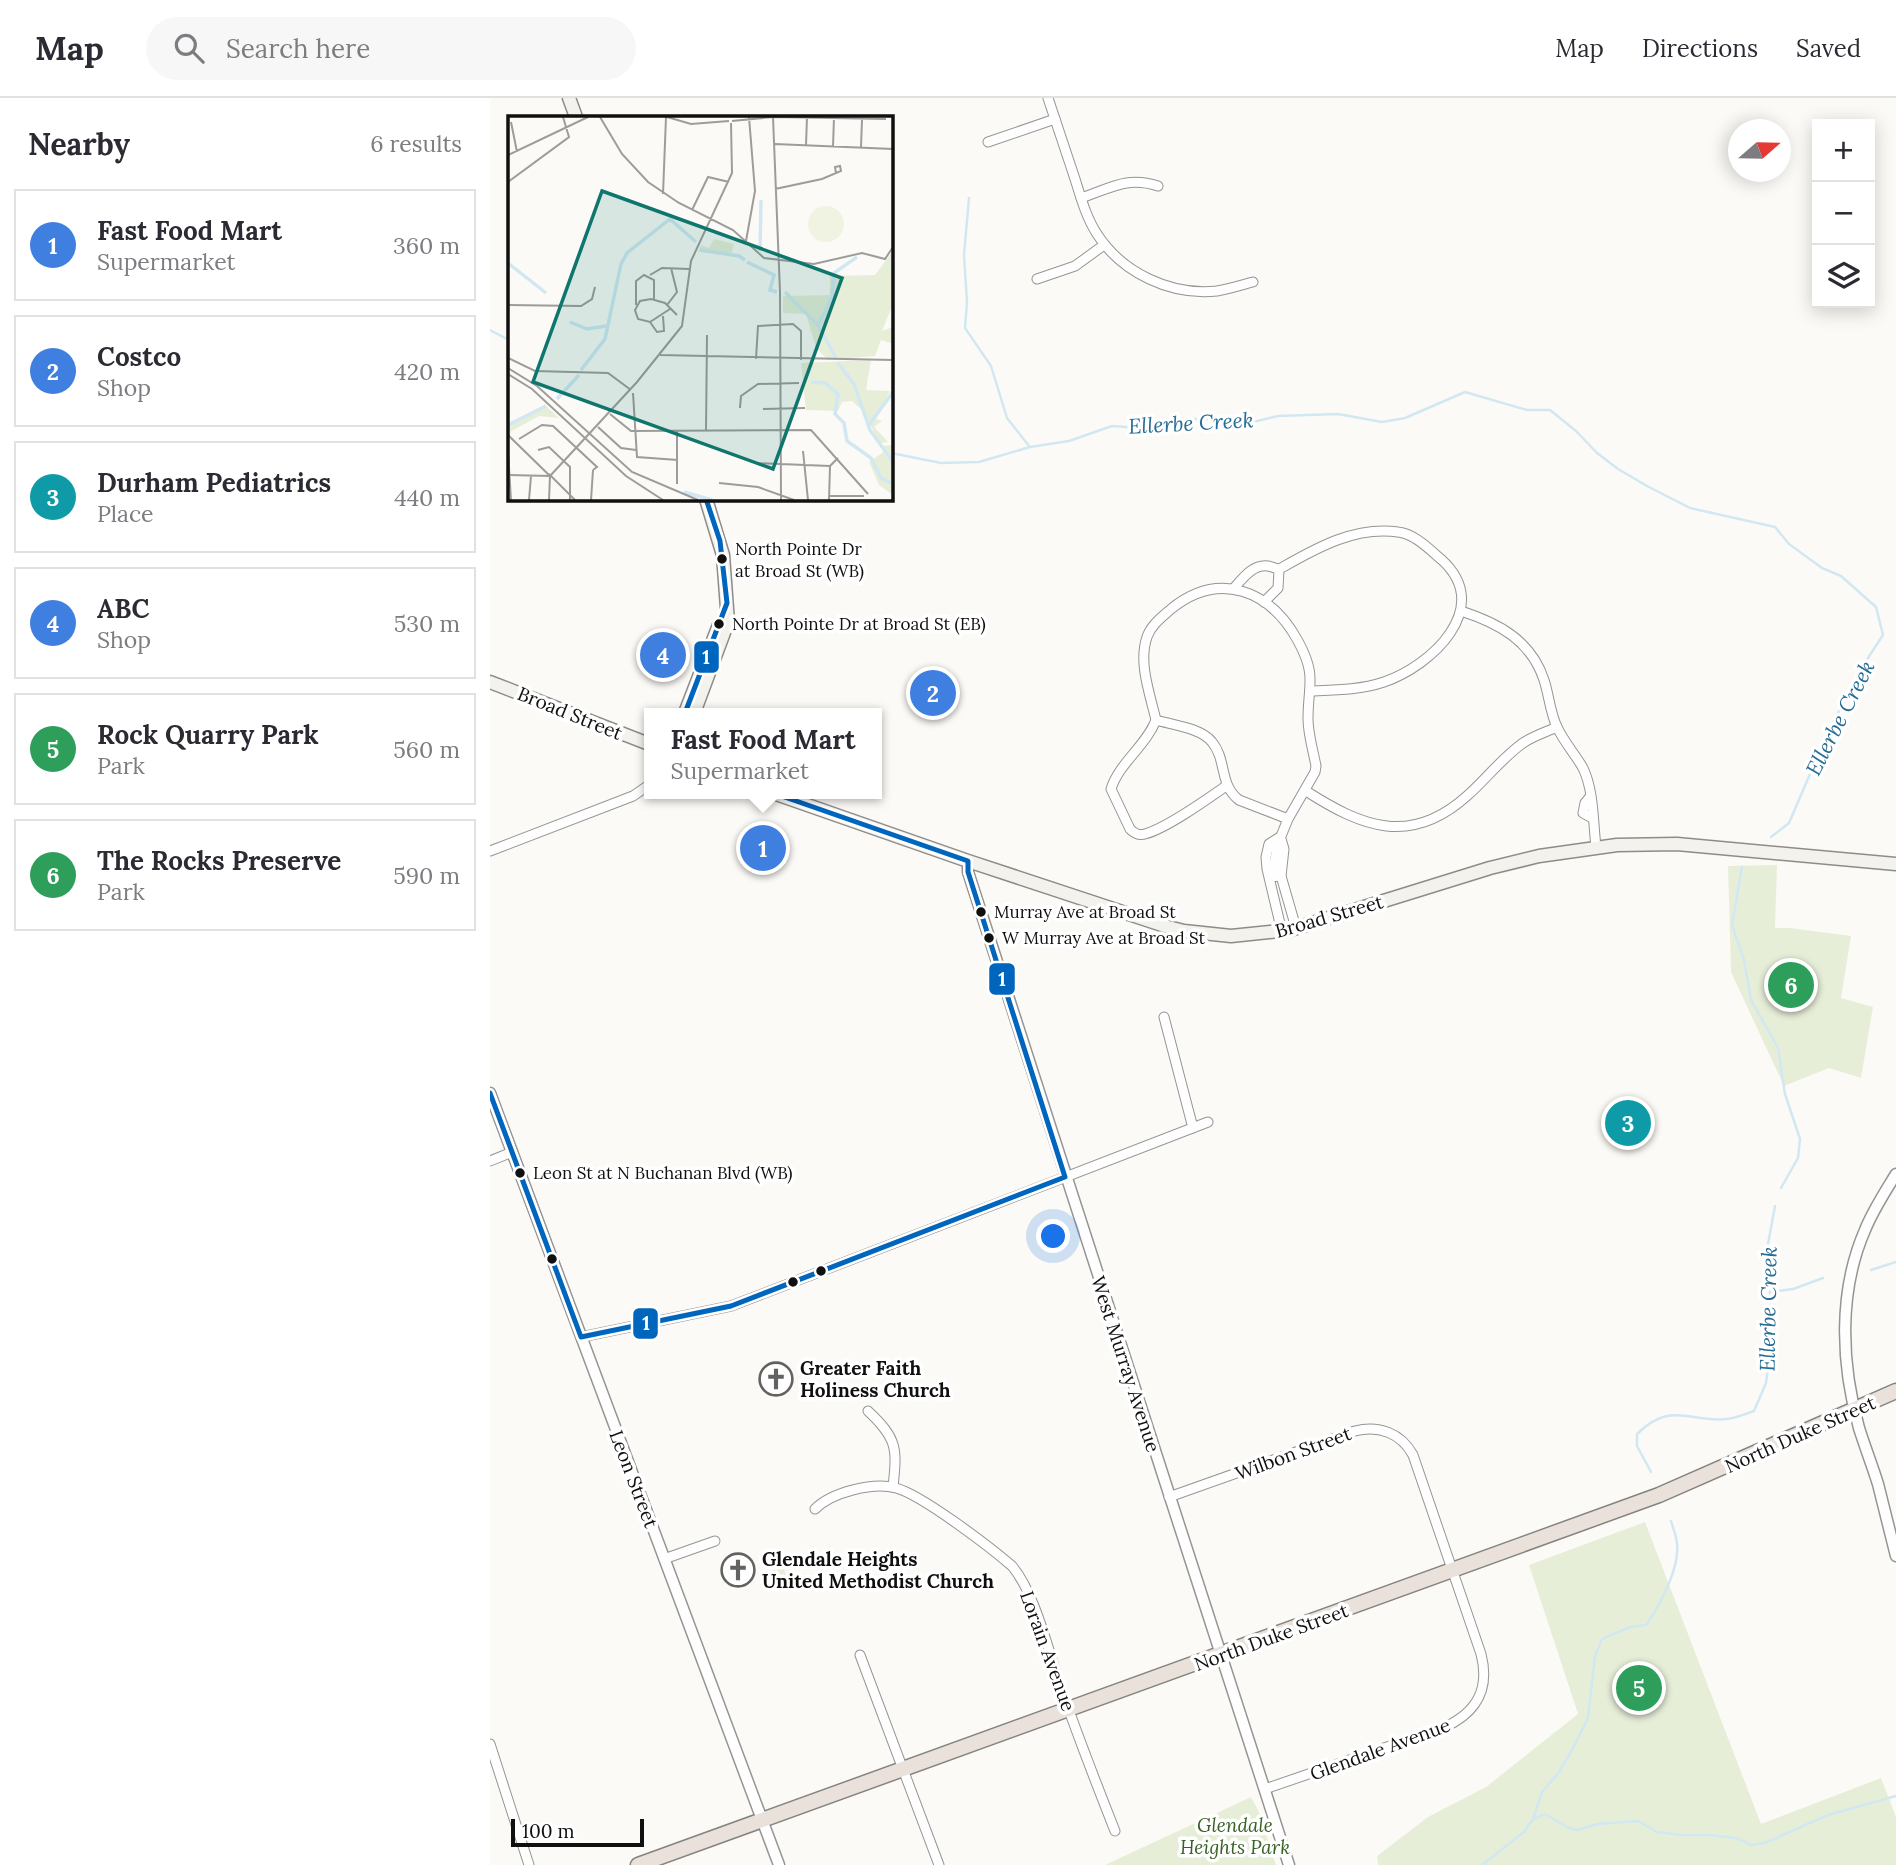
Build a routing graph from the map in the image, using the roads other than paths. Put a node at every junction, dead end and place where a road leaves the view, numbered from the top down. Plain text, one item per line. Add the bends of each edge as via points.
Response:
1 (569, 98) edge
2 (1048, 98) edge
3 (576, 116) edge
4 (1055, 120) junction
5 (988, 142) dead end
6 (1158, 186) dead end
7 (1081, 198) junction
8 (1104, 245) junction
9 (1037, 279) dead end
10 (1253, 282) dead end
11 (706, 500) edge
12 (1279, 570) junction
13 (1234, 588) junction
14 (1264, 602) junction
15 (727, 603) junction
16 (1461, 611) junction
17 (490, 682) edge
18 (1310, 691) junction
19 (687, 708) edge
20 (696, 708) edge
21 (1156, 720) junction
22 (1557, 727) junction
23 (644, 742) edge
24 (1226, 786) junction
25 (644, 788) edge
26 (1306, 791) junction
27 (790, 799) edge
28 (1288, 819) junction
29 (1280, 837) junction
30 (1596, 847) junction
31 (490, 851) edge
32 (968, 861) junction
33 (1270, 862) junction
34 (1896, 864) edge
35 (1281, 876) junction
36 (1270, 877) junction
37 (1296, 928) junction
38 (1282, 932) junction
39 (1164, 1017) dead end
40 (490, 1093) edge
41 (1208, 1122) dead end
42 (1193, 1128) junction
43 (512, 1152) junction
44 (490, 1161) edge
45 (1896, 1174) edge
46 (1065, 1177) junction
47 (581, 1336) junction
48 (1896, 1391) edge
49 (1855, 1410) junction
50 (868, 1411) dead end
51 (893, 1487) junction
52 (1169, 1497) junction
53 (815, 1509) dead end
54 (715, 1541) dead end
55 (1896, 1556) edge
56 (664, 1559) junction
57 (1453, 1570) junction
58 (860, 1655) dead end
59 (1220, 1655) junction
60 (1069, 1710) junction
61 (490, 1744) edge
62 (903, 1769) junction
63 (1265, 1789) junction
64 (762, 1822) junction
65 (1115, 1831) dead end
66 (529, 1865) edge
67 (638, 1865) edge
68 (779, 1865) edge
69 (939, 1865) edge
70 (1289, 1865) edge

1 - 3 main road
2 - 4 street
4 - 5 street
4 - 7 street
6 - 7 street via 1132,181
7 - 8 street
8 - 9 street via 1075,266
8 - 10 street via 1137,272 1171,288 1215,291
11 - 15 main road via 723,555
12 - 13 street via 1260,567
12 - 14 street via 1278,588
12 - 16 street via 1337,539 1388,531 1406,534 1449,568 1460,590
13 - 14 street
13 - 21 street via 1190,596 1147,635 1144,669
14 - 18 street via 1298,642 1310,669
15 - 19 main road
15 - 20 main road via 728,622
16 - 18 street via 1447,638 1395,677 1358,689
16 - 22 street via 1507,630 1527,648 1542,675
17 - 23 main road, Broad Street
18 - 26 street via 1308,729 1316,766
21 - 24 street via 1194,731 1213,743
21 - 24 street via 1111,789 1134,833 1145,834 1169,822
22 - 26 street via 1521,744 1458,804 1420,823 1372,825 1335,810
22 - 30 street via 1583,768 1593,805
24 - 28 street via 1239,800
25 - 31 street
26 - 28 street
27 - 32 main road, Broad Street
28 - 29 street
29 - 33 street via 1269,844
29 - 35 street via 1284,849
30 - 34 main road, Broad Street via 1658,844
30 - 37 main road, Broad Street via 1490,868
32 - 38 main road, Broad Street via 1184,931 1231,936
32 - 46 street, West Murray Avenue
33 - 35 street
33 - 36 street
35 - 36 street
35 - 37 street
36 - 38 street
37 - 38 main road, Broad Street
39 - 42 street
40 - 43 street, Leon Street
41 - 42 street
42 - 46 street
43 - 44 street
43 - 47 street, Leon Street
45 - 49 street via 1866,1228 1849,1286 1847,1360
46 - 47 street via 731,1306
46 - 52 street, West Murray Avenue
47 - 56 street, Leon Street
48 - 49 highway, North Duke Street
49 - 55 street
49 - 57 highway, North Duke Street via 1659,1495
50 - 51 street via 892,1440 897,1460
51 - 53 street via 843,1493
51 - 60 street, Lorain Avenue via 937,1511 1018,1573
52 - 57 street, Wilbon Street via 1355,1431 1383,1430 1403,1442 1413,1455
52 - 59 street, West Murray Avenue
54 - 56 street
56 - 64 street, Leon Street
57 - 59 highway, North Duke Street
57 - 63 street, Glendale Avenue via 1484,1668 1475,1705 1445,1727
58 - 62 street
59 - 60 highway, North Duke Street
59 - 63 street, West Murray Avenue
60 - 62 highway, North Duke Street
60 - 65 street, Lorain Avenue
61 - 66 street
62 - 64 highway, North Duke Street
62 - 69 street
63 - 70 street, West Murray Avenue
64 - 67 highway, North Duke Street
64 - 68 street, Leon Street

